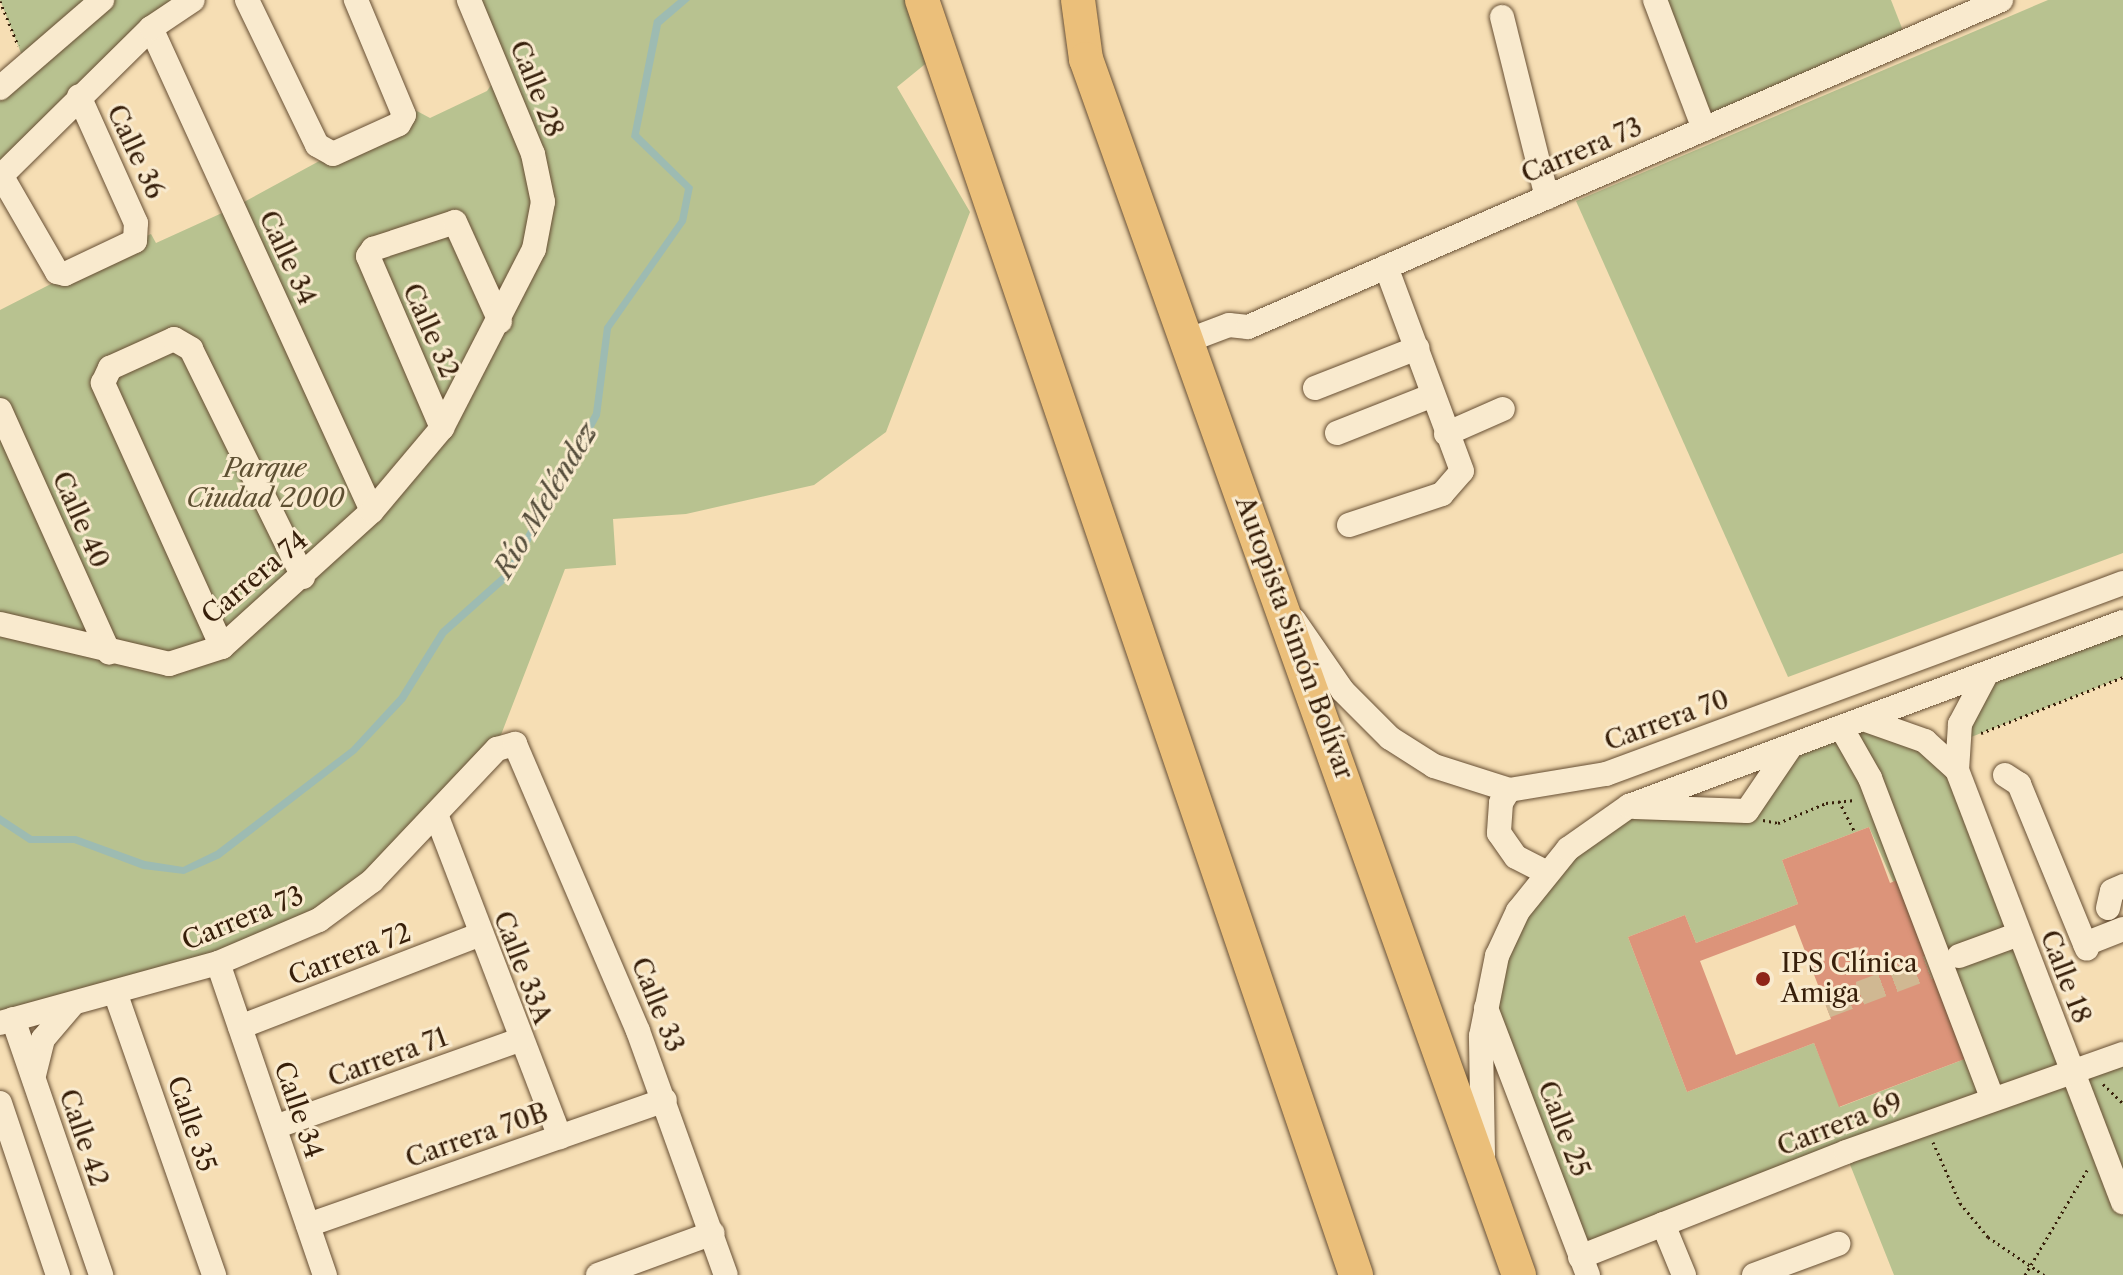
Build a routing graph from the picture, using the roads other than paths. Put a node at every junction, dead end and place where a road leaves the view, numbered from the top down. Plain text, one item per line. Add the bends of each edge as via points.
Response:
1 (102, 0) edge
2 (193, 0) edge
3 (247, 0) edge
4 (356, 0) edge
5 (469, 0) edge
6 (922, 0) edge
7 (936, 0) edge
8 (1076, 0) edge
9 (1655, 0) edge
10 (2001, 0) edge
11 (1502, 17) dead end
12 (151, 28) junction
13 (940, 52) junction
14 (0, 88) edge
15 (79, 96) junction
16 (1704, 129) junction
17 (1, 176) edge
18 (1547, 197) junction
19 (543, 202) joint
20 (1386, 267) junction
21 (500, 321) junction
22 (1184, 342) junction
23 (1417, 348) junction
24 (1315, 388) dead end
25 (1433, 395) junction
26 (1503, 409) dead end
27 (0, 410) edge
28 (442, 428) junction
29 (1337, 433) dead end
30 (1446, 434) junction
31 (372, 511) junction
32 (1349, 525) dead end
33 (303, 577) junction
34 (2123, 583) edge
35 (1284, 605) junction
36 (2123, 622) edge
37 (0, 624) edge
38 (222, 647) junction
39 (109, 653) junction
40 (1987, 673) junction
41 (1852, 723) junction
42 (1791, 746) junction
43 (526, 759) joint
44 (1961, 782) junction
45 (1509, 790) junction
46 (1629, 806) junction
47 (437, 817) junction
48 (1546, 872) junction
49 (2123, 886) edge
50 (2108, 908) dead end
51 (2123, 929) edge
52 (2019, 934) junction
53 (479, 935) junction
54 (1959, 956) tunnel mouth
55 (218, 963) junction
56 (115, 992) junction
57 (1484, 1003) junction
58 (73, 1005) junction
59 (6, 1021) edge
60 (240, 1027) junction
61 (520, 1040) junction
62 (2123, 1054) edge
63 (2072, 1072) junction
64 (34, 1082) junction
65 (1992, 1098) junction
66 (665, 1100) junction
67 (0, 1103) edge
68 (275, 1127) junction
69 (560, 1137) junction
70 (1484, 1170) junction
71 (2123, 1202) edge
72 (1663, 1224) junction
73 (308, 1225) junction
74 (713, 1233) junction
75 (1838, 1244) dead end
76 (1584, 1266) edge
77 (58, 1275) edge
78 (101, 1275) edge
79 (214, 1275) edge
80 (325, 1275) edge
81 (598, 1275) edge
82 (726, 1275) edge
83 (1356, 1275) edge
84 (1519, 1275) edge
85 (1684, 1275) edge
86 (1754, 1275) edge

1 - 14 street
2 - 12 street
3 - 4 street via 322,151 333,154 399,124 404,115
5 - 19 street, Calle 28 via 533,154
6 - 13 highway
7 - 13 highway
8 - 22 highway, Autopista Simón Bolívar via 1082,34
9 - 16 street
10 - 16 street, Carrera 73
11 - 18 street via 1544,164
12 - 15 street
12 - 31 street, Calle 34
13 - 83 highway
15 - 17 street
15 - 17 street, Calle 36 via 139,231 135,241 65,274 57,272
16 - 18 street, Carrera 73
18 - 20 street, Carrera 73
19 - 21 street, Carrera 74 via 534,249
20 - 22 street, Carrera 73 via 1248,327 1229,325
20 - 23 street
21 - 28 street, Carrera 74
21 - 28 street, Calle 32 via 455,222 373,249 368,256
22 - 35 highway, Autopista Simón Bolívar
23 - 24 street
23 - 25 street
25 - 29 street
25 - 30 street
26 - 30 street
27 - 39 street, Calle 40
28 - 31 street, Carrera 74
30 - 32 street via 1462,471 1451,487
31 - 33 street, Carrera 74
33 - 38 street, Carrera 74
33 - 38 street via 184,342 174,339 104,376
34 - 45 street, Carrera 70 via 1606,774
35 - 45 street, Carrera 70 via 1343,691 1390,738 1434,766
35 - 70 highway, Autopista Simón Bolívar
36 - 40 street
37 - 39 street, Carrera 74
38 - 39 street, Carrera 74 via 169,664
40 - 41 street
40 - 44 street, Calle 18 via 1966,706 1956,743
41 - 42 street
41 - 44 street, Calle 18 via 1925,741
41 - 65 street
42 - 46 street
42 - 46 street via 1747,811
43 - 47 street, Carrera 73 via 515,744 494,753
43 - 66 street, Calle 33
44 - 51 street via 2001,776 2019,784 2086,946
44 - 52 street, Calle 18
45 - 48 street via 1501,803 1499,833 1516,857
46 - 48 street
47 - 53 street, Calle 33A
47 - 55 street, Carrera 73 via 337,909
48 - 57 street via 1502,944
49 - 50 street via 2112,891
52 - 54 street
52 - 63 street, Calle 18
53 - 60 street, Carrera 72
53 - 61 street, Calle 33A
55 - 56 street, Carrera 73
55 - 60 street, Calle 34
56 - 58 street, Carrera 73
56 - 79 street, Calle 35
57 - 70 street
57 - 76 street, Calle 25
58 - 59 street, Carrera 73
58 - 64 street via 43,1039
59 - 64 street, Calle 42
60 - 68 street, Calle 34
61 - 68 street, Carrera 71
61 - 69 street, Calle 33A
62 - 63 street, Carrera 69
63 - 65 street, Carrera 69
63 - 71 street, Calle 18
64 - 78 street, Calle 42
65 - 72 street, Carrera 69
66 - 69 street, Carrera 70B
66 - 74 street, Calle 33
67 - 77 street
68 - 73 street, Calle 34
69 - 73 street, Carrera 70B
70 - 84 highway, Autopista Simón Bolívar
72 - 76 street, Carrera 69
72 - 85 street
73 - 80 street, Calle 34
74 - 81 street
74 - 82 street, Calle 33
75 - 86 street

